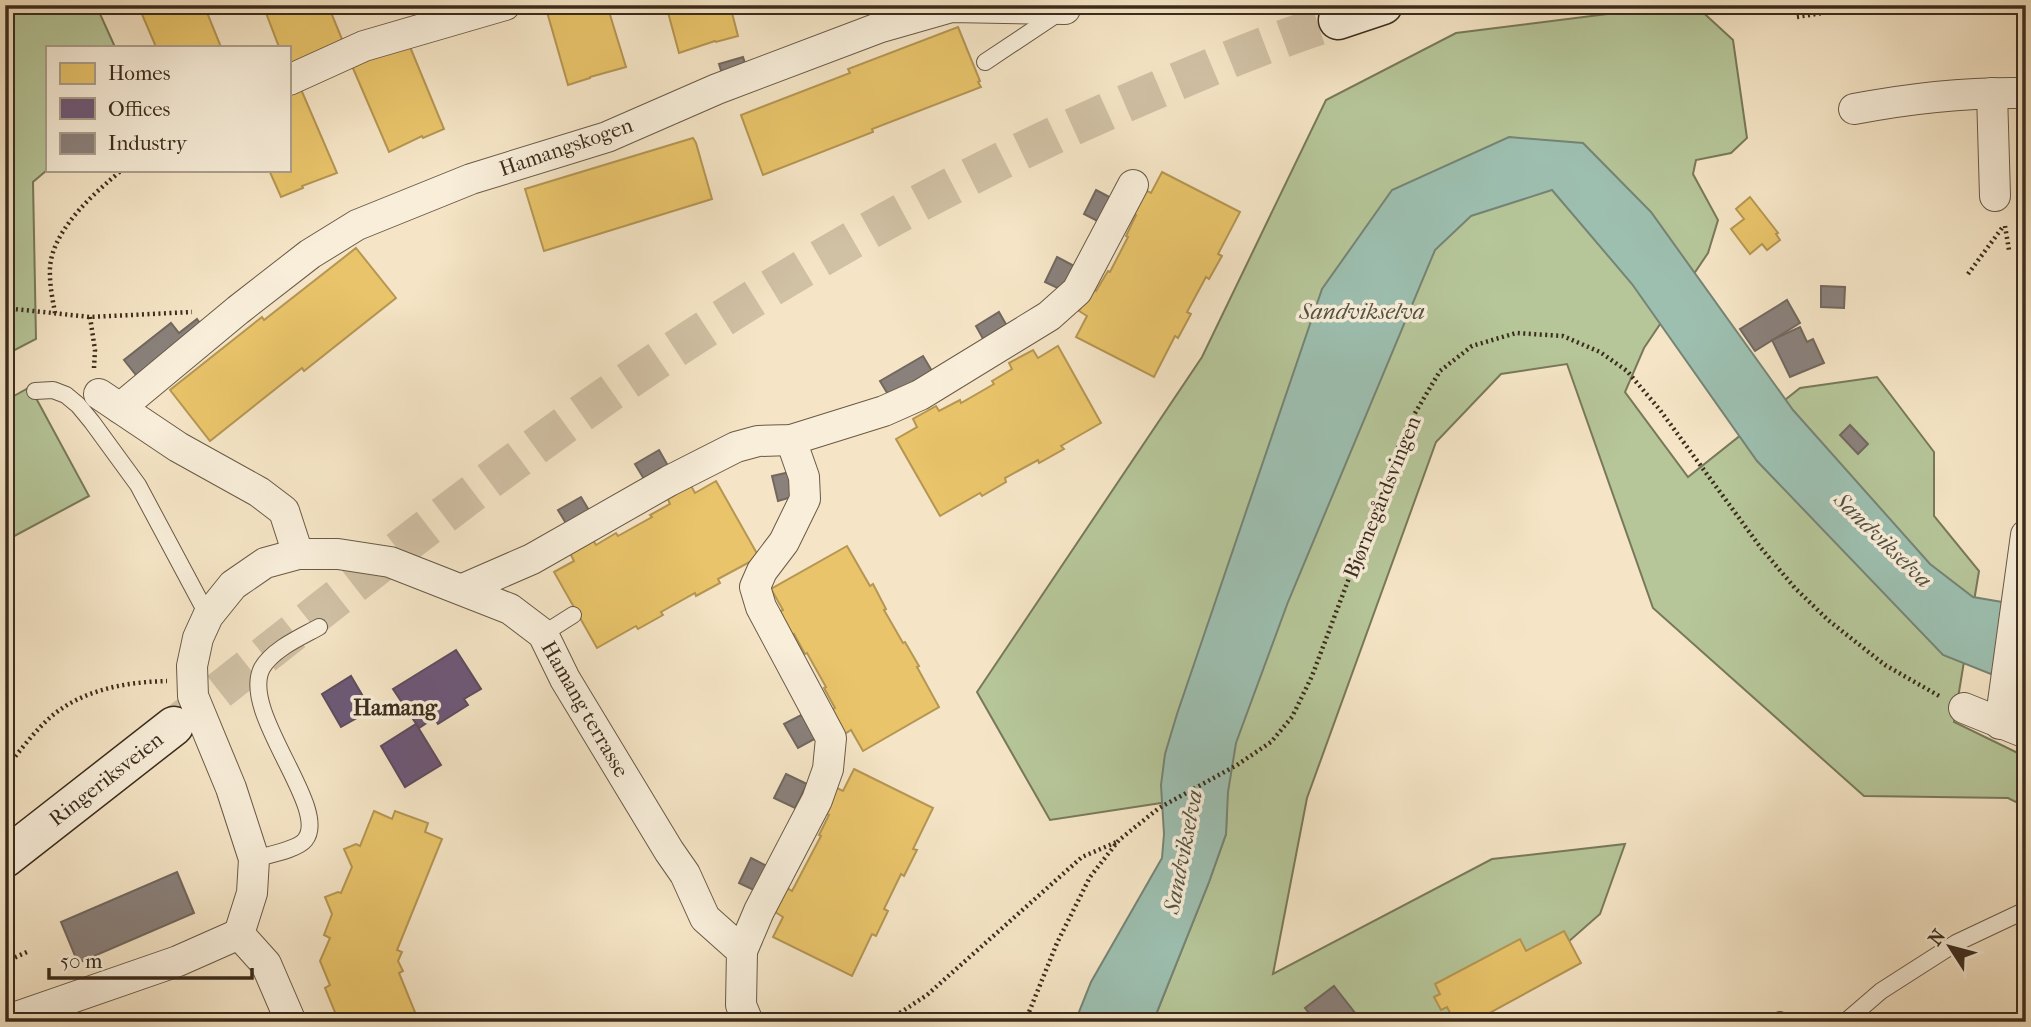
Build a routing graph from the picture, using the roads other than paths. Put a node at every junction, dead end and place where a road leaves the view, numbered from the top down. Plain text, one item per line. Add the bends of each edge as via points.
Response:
1 (505, 5) edge
2 (1383, 5) edge
3 (1068, 7) edge
4 (1338, 20) tunnel mouth
5 (985, 62) dead end
6 (290, 80) edge
7 (1992, 93) junction
8 (2026, 93) edge
9 (1854, 109) dead end
10 (1133, 185) dead end
11 (1994, 196) dead end
12 (35, 391) dead end
13 (791, 440) junction
14 (2026, 535) edge
15 (298, 554) junction
16 (463, 589) junction
17 (573, 615) dead end
18 (208, 616) junction
19 (319, 627) dead end
20 (543, 634) junction
21 (1964, 708) road end
22 (2010, 719) edge
23 (174, 726) tunnel mouth
24 (5, 858) edge
25 (254, 859) junction
26 (2026, 909) edge
27 (239, 934) junction
28 (741, 951) junction
29 (738, 1016) edge
30 (5, 1021) edge
31 (291, 1022) edge
32 (1846, 1022) edge

1 - 6 street via 364,46
2 - 4 main road
3 - 5 lane, Hamangskogen
3 - 15 street, Hamangskogen via 951,7 881,27 717,89 607,137 471,179 357,225 310,254 109,401 284,511
7 - 8 street
7 - 9 street
7 - 11 street
10 - 13 street via 1077,291 1049,316 920,395
12 - 18 lane via 53,390 66,396 92,422 138,485
13 - 16 street via 736,447 532,559
13 - 28 street via 804,477 805,499 755,587 761,607 831,738 828,769
14 - 22 street
15 - 16 street, Hamang terrasse via 390,562
15 - 18 street, Hamang terrasse via 265,563 233,585
16 - 20 street, Hamang terrasse via 510,609
17 - 20 lane
18 - 25 street, Hamang terrasse via 192,666 193,696
19 - 25 lane via 284,646 263,667 258,685 261,706 304,801 310,826 305,840 294,848
20 - 28 street, Hamang terrasse via 565,679 685,874 705,918
21 - 22 street
23 - 24 main road, Ringeriksveien
25 - 27 street, Hamang terrasse via 252,893
26 - 32 lane via 1956,943 1881,991
27 - 30 street via 178,961
27 - 31 street via 266,964
28 - 29 street

